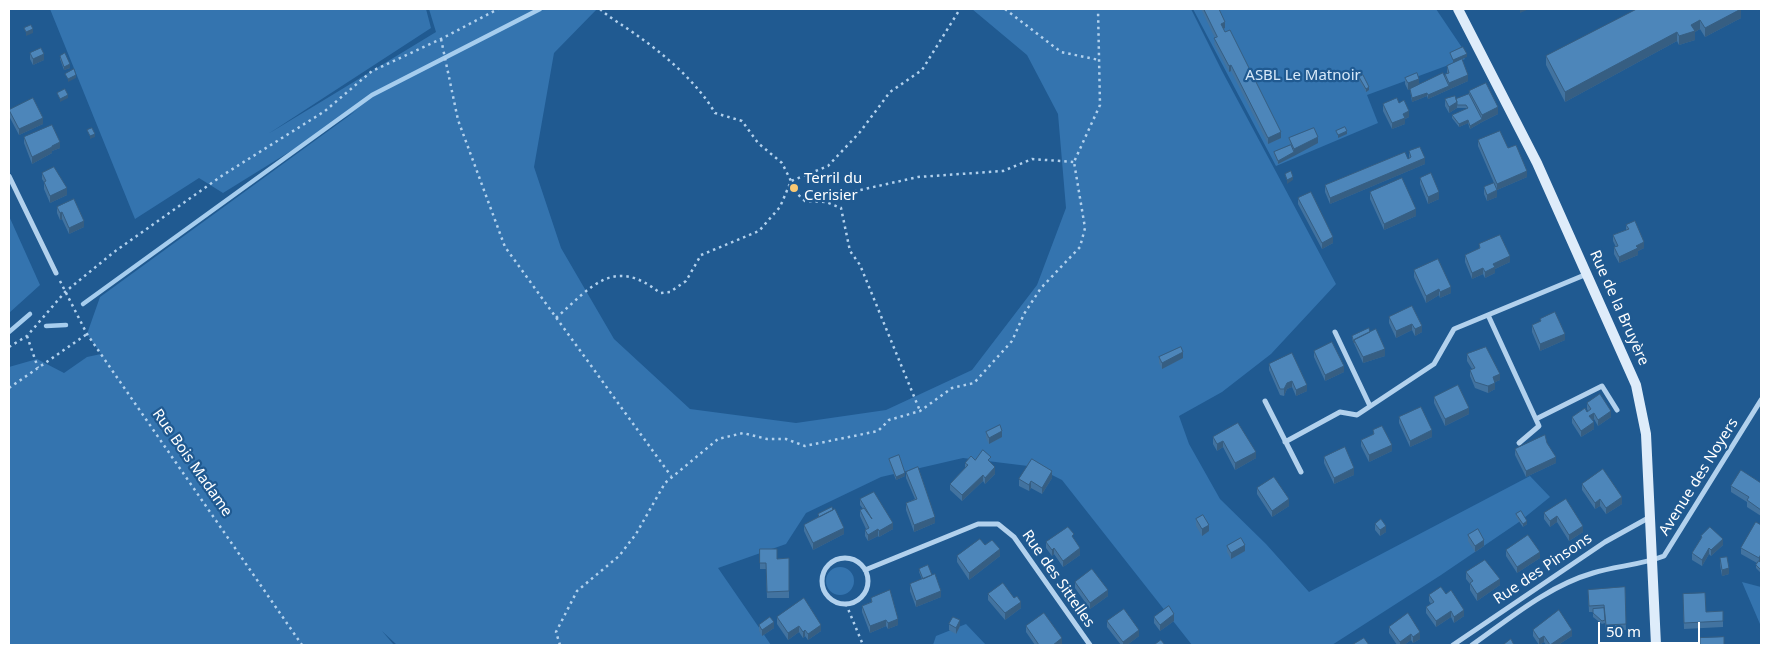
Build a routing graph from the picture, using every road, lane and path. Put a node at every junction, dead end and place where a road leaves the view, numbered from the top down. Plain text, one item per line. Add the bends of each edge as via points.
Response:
1 (498, 9) edge
2 (600, 9) edge
3 (960, 9) edge
4 (1005, 9) edge
5 (1098, 9) edge
6 (1458, 9) edge
7 (441, 39) junction
8 (1099, 60) junction
9 (1074, 162) junction
10 (9, 176) edge
11 (791, 181) junction
12 (789, 186) junction
13 (812, 201) junction
14 (56, 273) dead end
15 (1587, 274) junction
16 (66, 292) junction
17 (1488, 315) junction
18 (556, 318) junction
19 (1335, 332) dead end
20 (87, 334) junction
21 (27, 336) junction
22 (9, 347) edge
23 (38, 368) junction
24 (9, 388) edge
25 (1761, 400) edge
26 (1265, 401) dead end
27 (1370, 406) junction
28 (1617, 410) dead end
29 (920, 411) junction
30 (1536, 419) junction
31 (1285, 442) junction
32 (1519, 443) dead end
33 (1301, 472) dead end
34 (671, 476) junction
35 (1650, 517) junction
36 (1652, 561) junction
37 (865, 570) junction
38 (846, 604) junction
39 (302, 645) edge
40 (560, 645) edge
41 (863, 645) edge
42 (1090, 645) edge
43 (1453, 645) edge
44 (1472, 645) edge
45 (1656, 645) edge

1 - 7 path
2 - 11 path via 635,33 677,69 706,97 716,113 742,121 758,143 782,163
3 - 11 path via 922,70 890,92 860,132 828,166
4 - 8 path via 1061,52
5 - 8 path
6 - 15 street, Rue de la Bruyère via 1537,163
7 - 16 path via 372,71 325,111 195,194 114,252
7 - 18 path via 458,120 505,247
8 - 9 path via 1100,105
9 - 13 path via 1032,158 1003,171 918,177
9 - 29 path via 1085,228 1080,247 1041,288 1012,341 974,383 952,388
10 - 14 street
11 - 12 path
12 - 13 path via 805,201
12 - 18 path via 780,207 759,231 701,255 686,282 670,292 660,293 648,283 624,275 612,275 585,292
13 - 29 path via 842,208 850,251 860,265
15 - 17 street
15 - 35 street, Rue de la Bruyère via 1626,360 1643,413
16 - 20 path, Rue Bois Madame
16 - 21 path
17 - 27 street via 1454,329 1434,364
17 - 30 street
18 - 34 path
19 - 27 street
20 - 23 path
20 - 39 path, Rue Bois Madame
21 - 22 path
21 - 23 path
23 - 24 path
25 - 36 street, Avenue des Noyers via 1664,556
26 - 31 street
27 - 31 street via 1357,415 1340,412
28 - 30 street via 1602,386
29 - 34 path via 890,420 878,431 805,446 786,439 767,439 743,433 718,439
30 - 32 street via 1539,426
31 - 33 street
34 - 40 path via 619,556 577,590 556,632
35 - 36 street, Rue de la Bruyère
35 - 43 street, Rue des Pinsons via 1605,542
36 - 44 street, Rue des Pinsons via 1592,573 1547,594
36 - 45 street, Rue de la Bruyère
37 - 38 street via 868,579 864,594
37 - 38 street via 860,563 849,558 834,561 826,568 822,584 824,591 832,600
37 - 42 street, Rue des Sittelles via 978,524 998,524 1014,537
38 - 41 path

